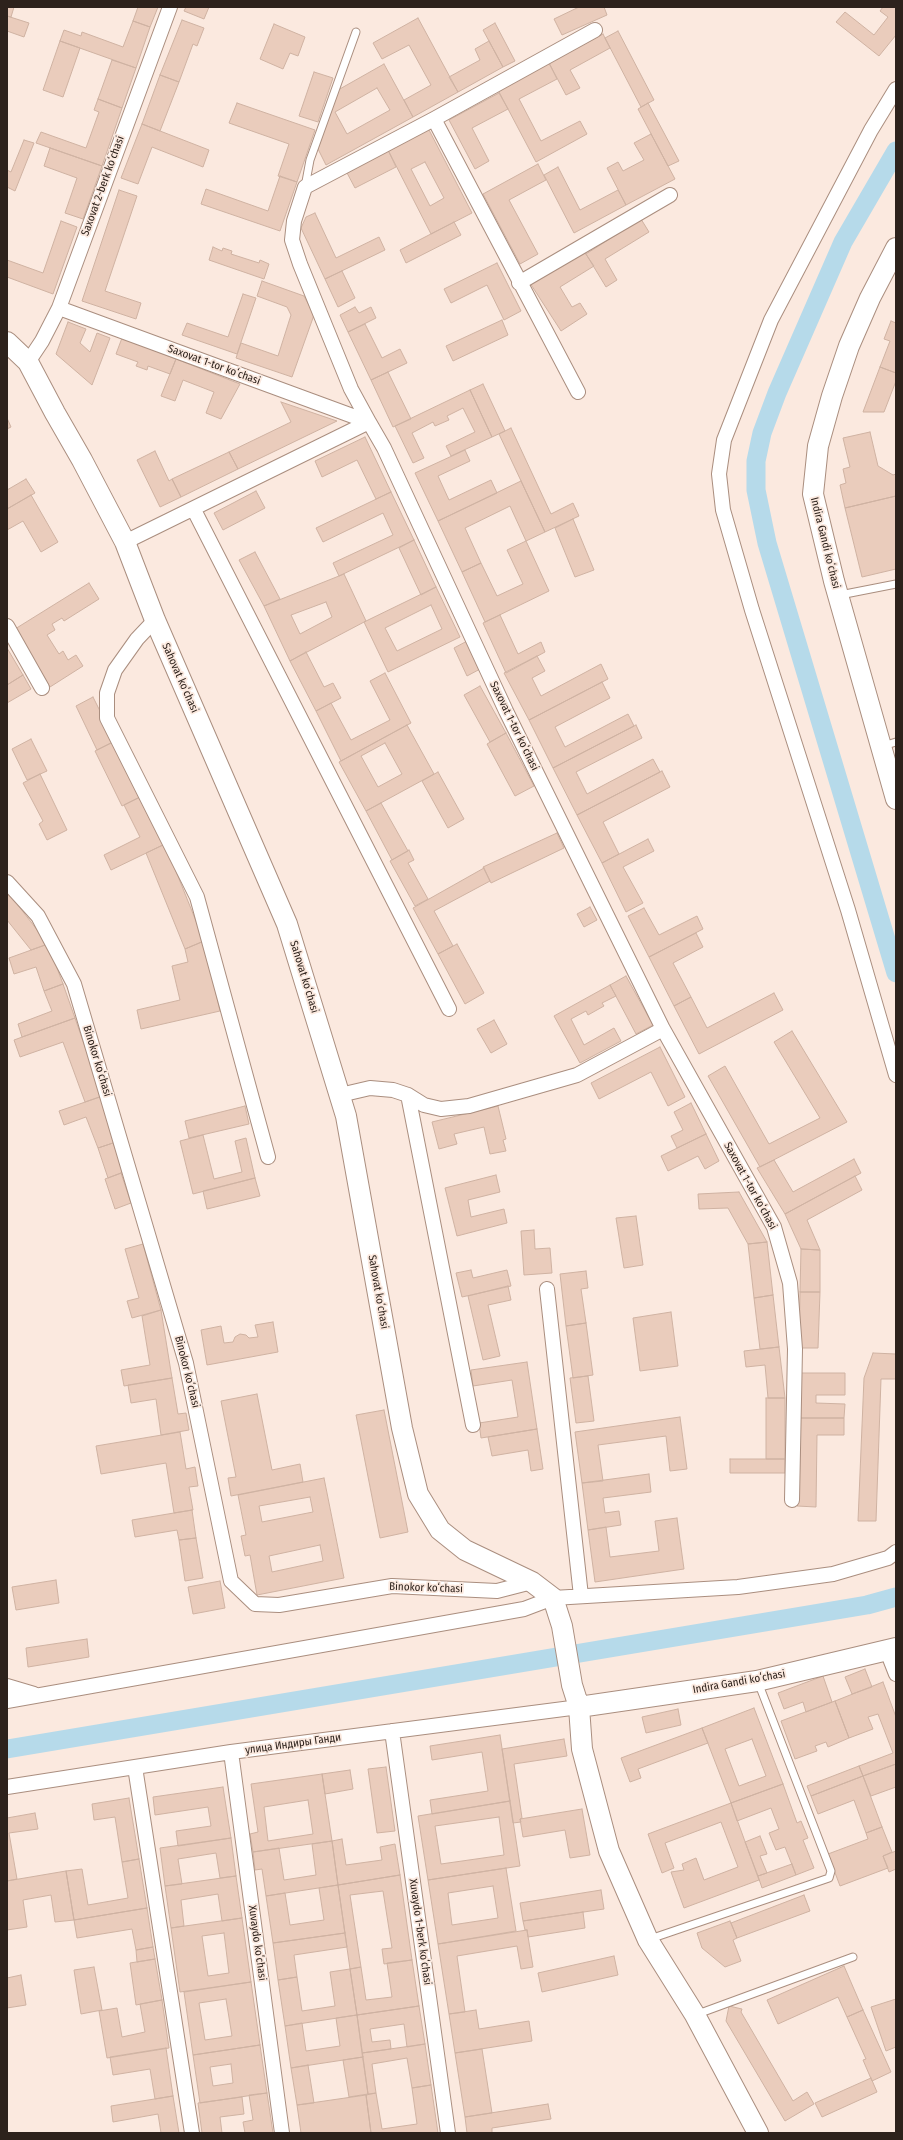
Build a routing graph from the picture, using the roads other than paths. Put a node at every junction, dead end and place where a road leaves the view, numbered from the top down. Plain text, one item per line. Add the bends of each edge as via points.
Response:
1 (170, 7) edge
2 (595, 30) dead end
3 (356, 32) dead end
4 (896, 89) edge
5 (434, 119) junction
6 (305, 187) junction
7 (670, 195) dead end
8 (896, 248) edge
9 (519, 283) junction
10 (59, 308) junction
11 (7, 342) edge
12 (28, 362) junction
13 (578, 392) dead end
14 (369, 422) junction
15 (194, 510) junction
16 (125, 542) junction
17 (896, 584) edge
18 (838, 596) junction
19 (155, 620) junction
20 (7, 626) edge
21 (42, 688) dead end
22 (888, 744) edge
23 (896, 799) edge
24 (7, 882) edge
25 (449, 1009) dead end
26 (664, 1029) junction
27 (896, 1075) edge
28 (340, 1095) junction
29 (408, 1095) junction
30 (268, 1157) dead end
31 (547, 1289) dead end
32 (473, 1425) dead end
33 (792, 1500) dead end
34 (896, 1552) edge
35 (532, 1582) junction
36 (581, 1596) junction
37 (552, 1598) junction
38 (891, 1649) edge
39 (896, 1674) edge
40 (757, 1681) junction
41 (7, 1686) edge
42 (37, 1695) junction
43 (7, 1701) edge
44 (579, 1707) junction
45 (392, 1731) junction
46 (231, 1752) junction
47 (135, 1767) junction
48 (7, 1787) edge
49 (648, 1940) junction
50 (853, 1957) dead end
51 (695, 2015) junction
52 (192, 2133) edge
53 (282, 2133) edge
54 (448, 2133) edge
55 (758, 2133) edge

1 - 10 street, Saxovat 2-berk koʻchasi
2 - 5 street
3 - 6 lane via 310,160
4 - 27 street via 870,130 771,320 724,440 719,474 723,510 752,610 848,910
5 - 6 street
5 - 9 street
6 - 14 street via 294,221 292,240 351,389
7 - 9 street
8 - 18 street, Indira Gandi koʻchasi via 849,346 818,446 813,494
9 - 13 street
10 - 12 street, Saxovat 2-berk koʻchasi
10 - 14 street, Saxovat 1-tor koʻchasi
11 - 12 street, Sahovat koʻchasi
12 - 16 street, Sahovat koʻchasi
14 - 15 street
14 - 26 street, Saxovat 1-tor koʻchasi via 384,448 506,711
15 - 16 street
15 - 25 street
16 - 19 street, Sahovat koʻchasi
17 - 18 lane
18 - 22 street, Indira Gandi koʻchasi
19 - 28 street, Sahovat koʻchasi via 287,924
19 - 30 street via 137,639 115,670 107,693 107,718 196,897
20 - 21 street
22 - 23 street, Indira Gandi koʻchasi
24 - 35 street, Binokor koʻchasi via 38,916 74,984 186,1363 231,1580 255,1604 279,1605 392,1586 497,1591
26 - 29 street via 577,1075 469,1106 441,1109 424,1105
26 - 33 street, Saxovat 1-tor koʻchasi via 774,1227 782,1251 790,1283 795,1349
28 - 29 street via 370,1088 392,1090
28 - 35 street, Sahovat koʻchasi via 349,1131 402,1428 418,1494 440,1530 465,1550
29 - 32 street
31 - 36 street
34 - 36 street via 888,1558 833,1574 738,1587
35 - 37 street, Sahovat koʻchasi
36 - 37 street
37 - 42 street via 524,1609
37 - 44 street via 562,1626 572,1685
38 - 39 street
38 - 40 street, Indira Gandi koʻchasi
40 - 44 street, Indira Gandi koʻchasi
40 - 49 lane via 831,1871 829,1878
41 - 42 street
42 - 43 street
44 - 45 street, улица Индиры Ганди
44 - 49 street via 582,1749 609,1851
45 - 46 street, улица Индиры Ганди
45 - 54 street, Xuvaydo 1-berk koʻchasi
46 - 47 street, улица Индиры Ганди
46 - 53 street, Xuvaydo koʻchasi
47 - 48 street, улица Индиры Ганди
47 - 52 street
49 - 51 street
50 - 51 lane
51 - 55 street

